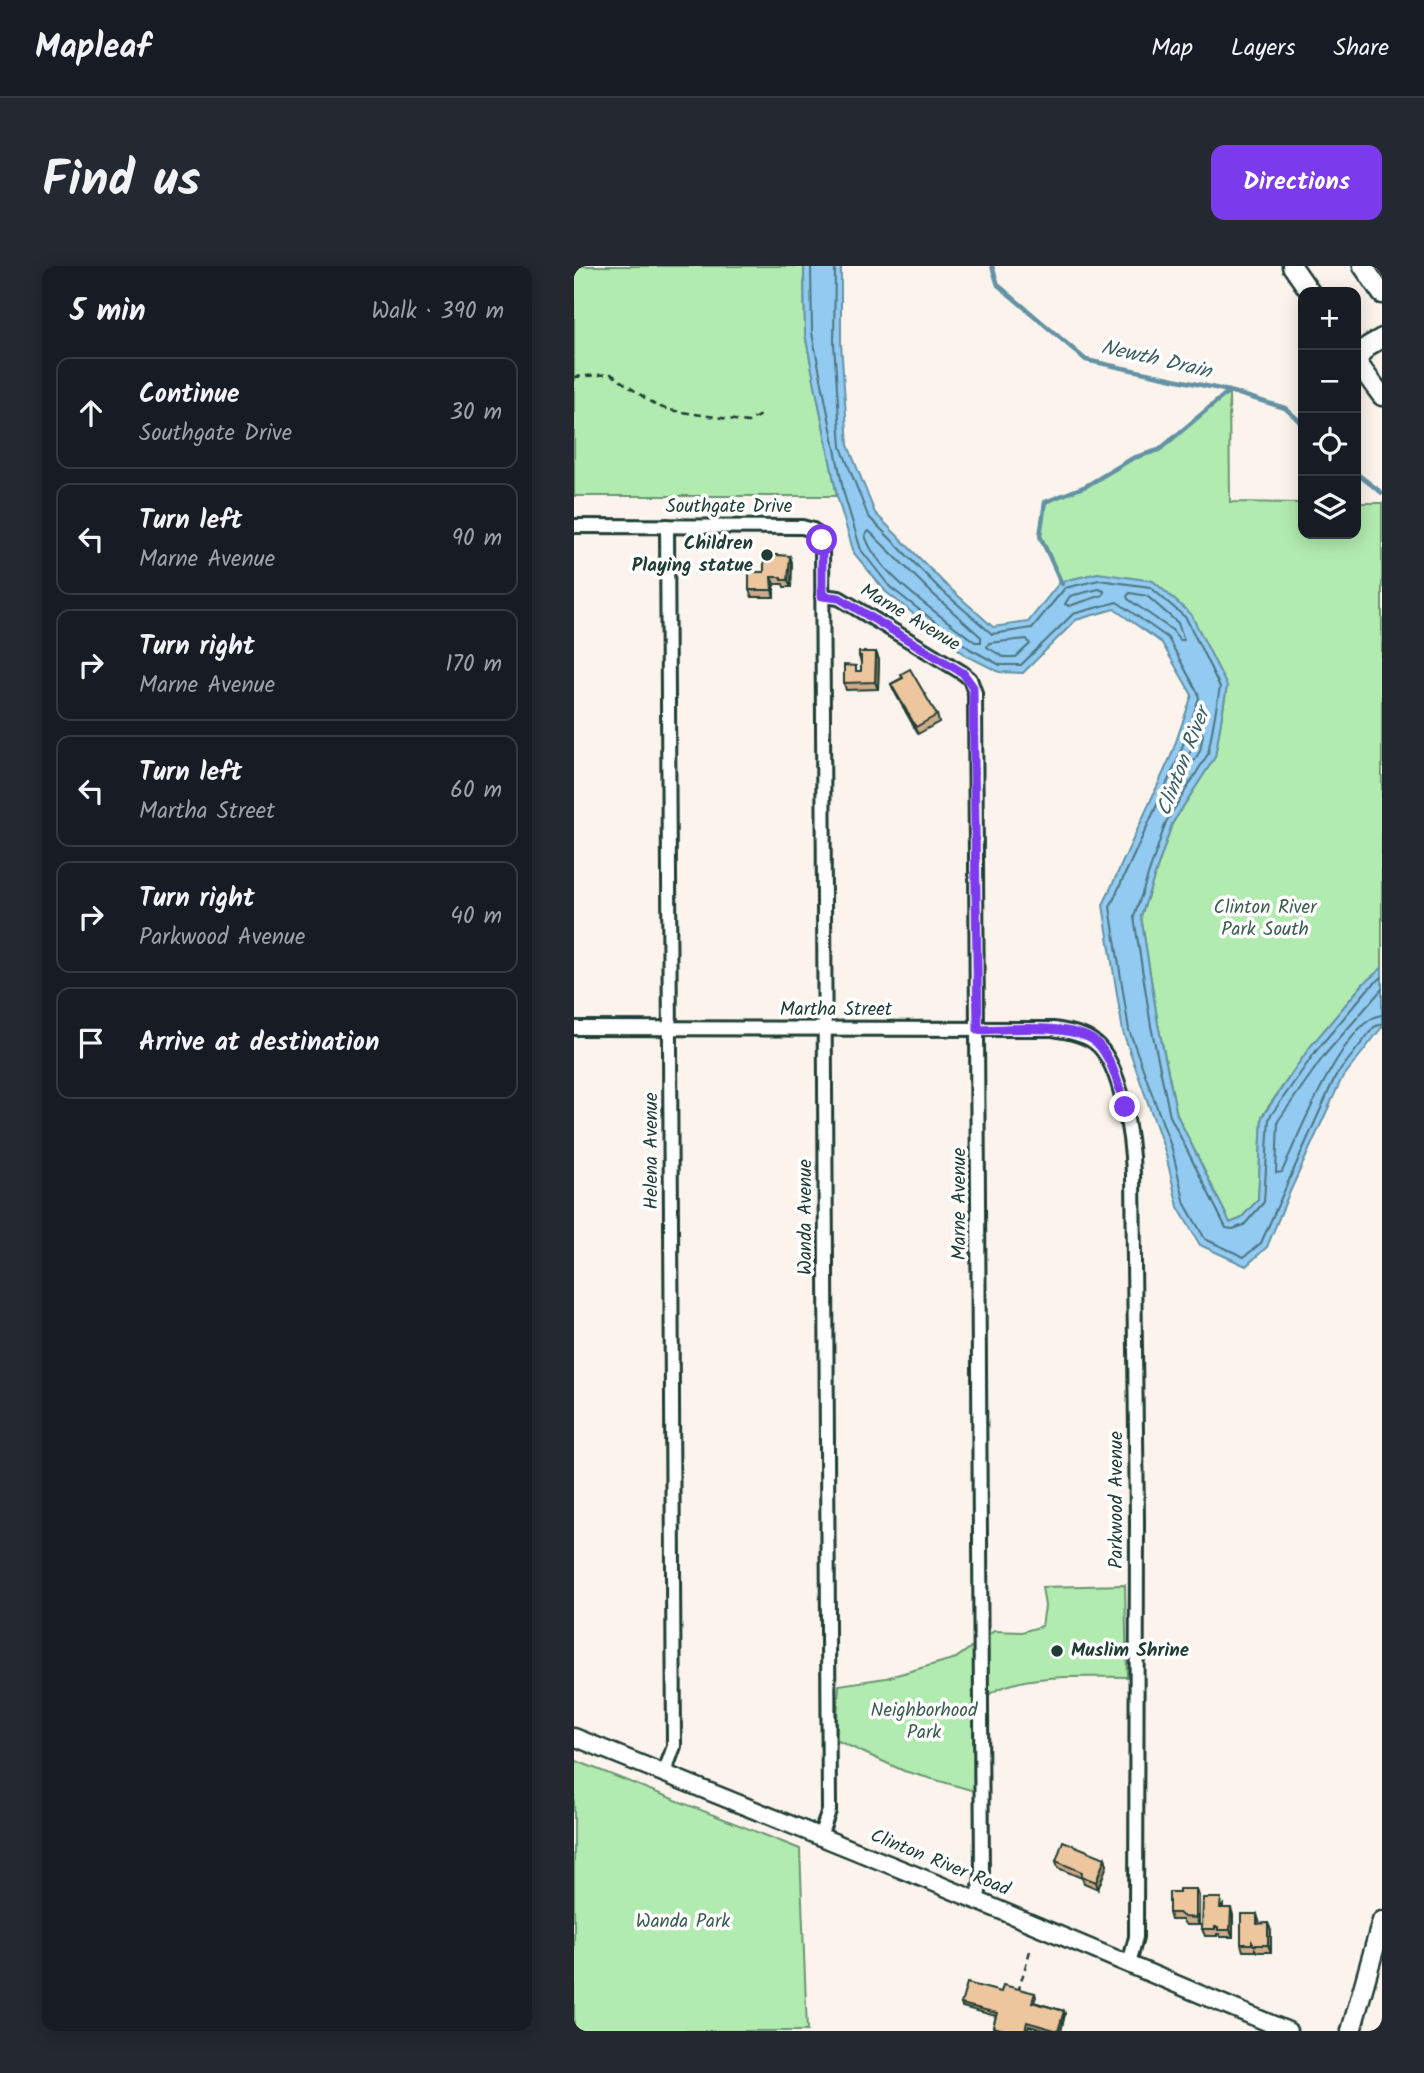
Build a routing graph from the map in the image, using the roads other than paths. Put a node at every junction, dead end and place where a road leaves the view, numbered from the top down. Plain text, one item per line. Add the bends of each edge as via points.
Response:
1 (1292, 266) edge
2 (1363, 266) edge
3 (1307, 287) edge
4 (1382, 294) edge
5 (1382, 338) edge
6 (1361, 355) edge
7 (1361, 368) edge
8 (1382, 396) edge
9 (574, 526) edge
10 (667, 526) junction
11 (822, 596) junction
12 (574, 1028) edge
13 (670, 1029) junction
14 (824, 1030) junction
15 (978, 1030) junction
16 (1096, 1042) joint
17 (574, 1737) edge
18 (664, 1774) junction
19 (820, 1836) junction
20 (977, 1900) junction
21 (1382, 1921) edge
22 (1129, 1964) junction
23 (1288, 2031) edge
24 (1351, 2031) edge

1 - 3 main road
2 - 4 main road
5 - 6 main road
7 - 8 main road
9 - 10 street, Southgate Drive
10 - 11 street, Southgate Drive via 808,527 822,540
10 - 13 street, Helena Avenue
11 - 14 street, Wanda Avenue
11 - 15 street, Marne Avenue via 839,598 963,673 973,687
12 - 13 street, Martha Street
13 - 14 street, Martha Street
13 - 18 street, Helena Avenue via 674,1746
14 - 15 street, Martha Street
14 - 19 street, Wanda Avenue via 829,1811
15 - 16 street, Martha Street via 1053,1029
15 - 20 street, Marne Avenue via 982,1877
16 - 22 street, Parkwood Avenue via 1116,1077 1125,1107 1133,1174 1136,1937
17 - 18 street, Clinton River Road
18 - 19 street, Clinton River Road
19 - 20 street, Clinton River Road
20 - 22 street, Clinton River Road
21 - 24 main road
22 - 23 street, Clinton River Road

